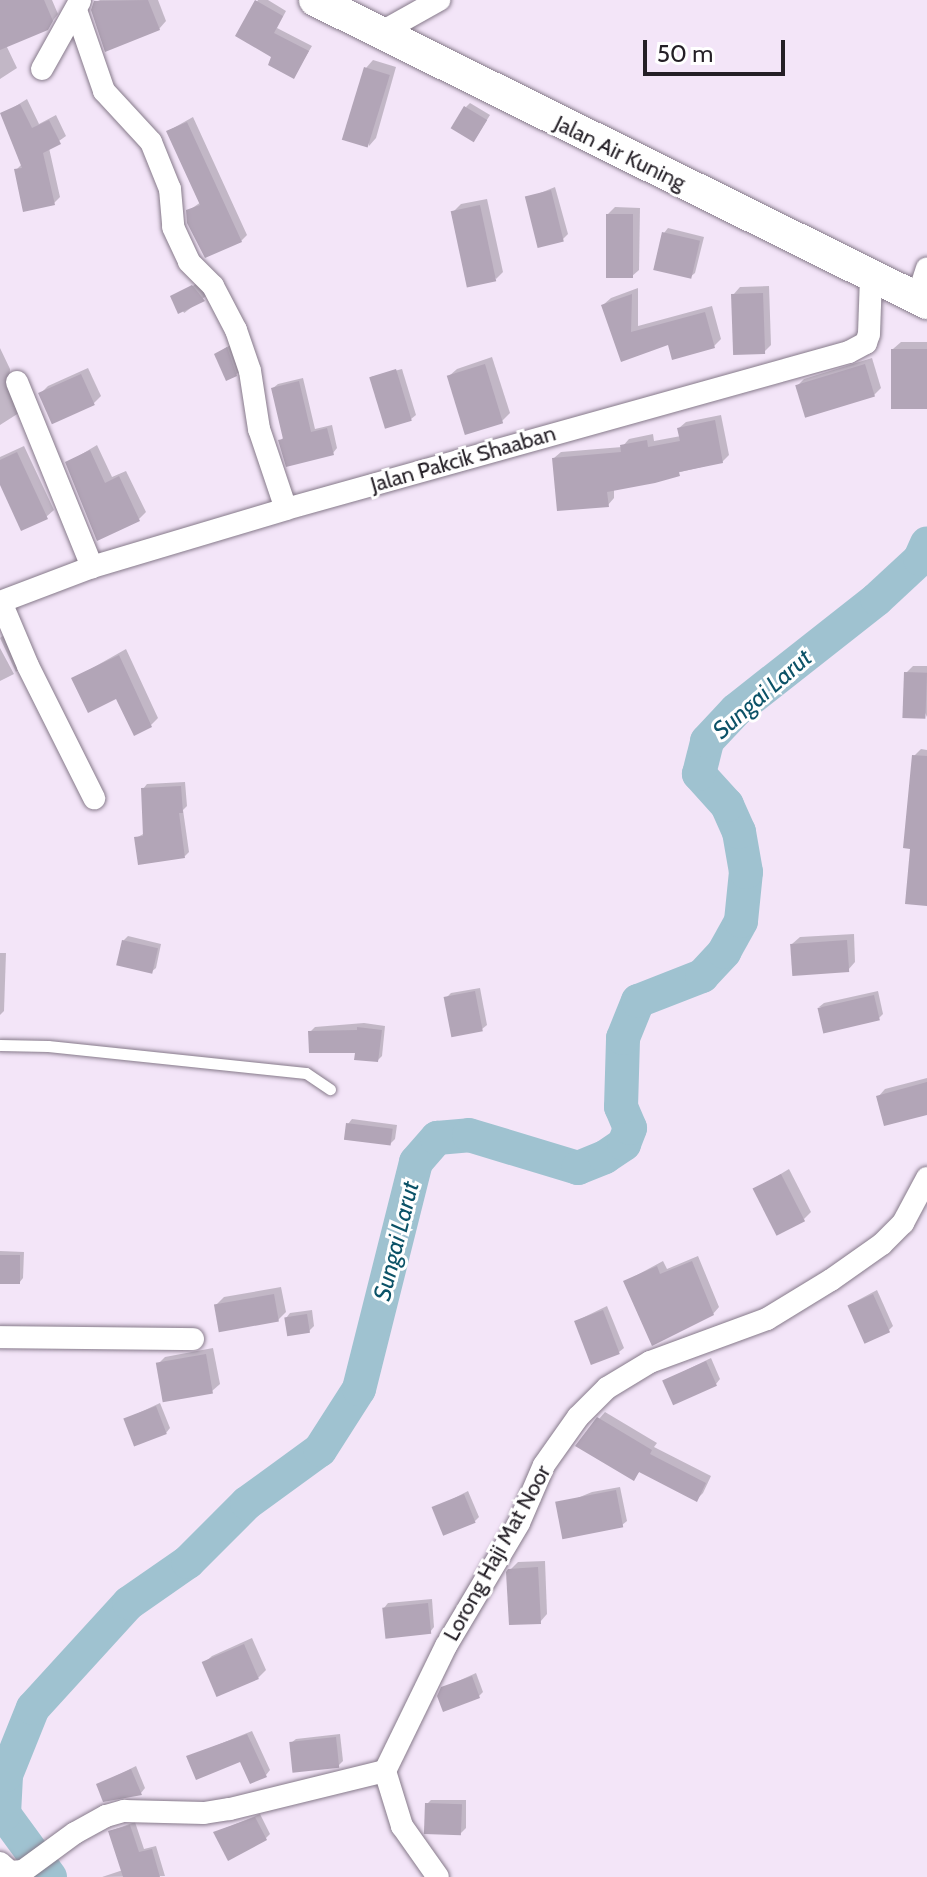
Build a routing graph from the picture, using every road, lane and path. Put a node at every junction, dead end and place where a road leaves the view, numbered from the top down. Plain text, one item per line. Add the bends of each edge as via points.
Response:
1 (315, 0) edge
2 (439, 0) edge
3 (78, 5) edge
4 (380, 33) junction
5 (42, 69) dead end
6 (871, 278) junction
7 (924, 290) edge
8 (17, 382) dead end
9 (286, 509) junction
10 (92, 567) junction
11 (0, 602) edge
12 (94, 798) dead end
13 (0, 1045) edge
14 (330, 1089) dead end
15 (927, 1178) edge
16 (0, 1337) edge
17 (193, 1339) dead end
18 (385, 1771) junction
19 (0, 1863) edge
20 (438, 1877) edge

1 - 4 main road, Jalan Air Kuning
2 - 4 street
3 - 5 street
3 - 9 street via 104,91 151,142 170,189 173,227 189,262 213,286 236,330 250,371 259,429
4 - 6 main road, Jalan Air Kuning
6 - 7 main road, Jalan Air Kuning
6 - 9 street, Jalan Pakcik Shaaban via 869,334 866,343 849,352
8 - 10 street
9 - 10 street, Jalan Pakcik Shaaban
10 - 11 street, Jalan Pakcik Shaaban
11 - 12 street
13 - 14 lane via 306,1073
15 - 18 street, Lorong Haji Mat Noor via 903,1223 831,1280 767,1319 650,1362 607,1388 578,1417 544,1465 519,1523 446,1646
16 - 17 street
18 - 19 street via 217,1811 124,1811 51,1847 23,1871 10,1872
18 - 20 street via 402,1826

